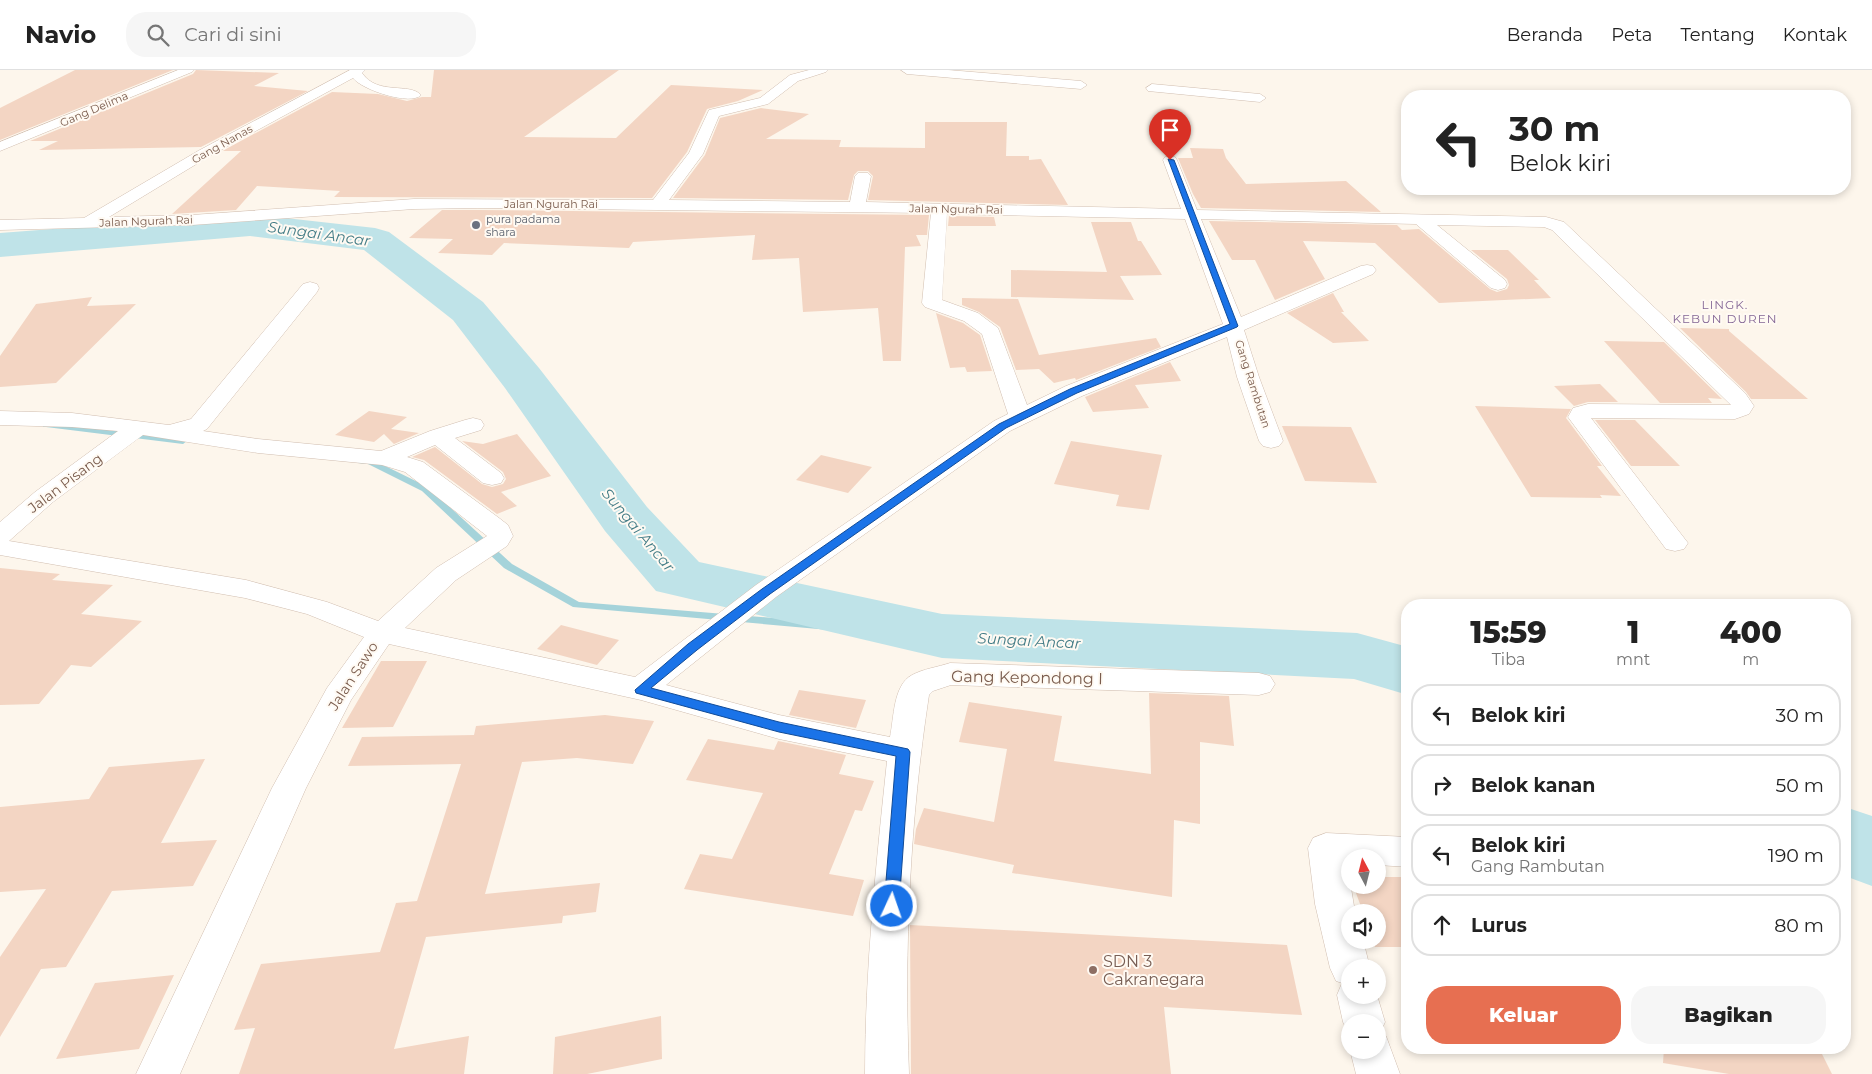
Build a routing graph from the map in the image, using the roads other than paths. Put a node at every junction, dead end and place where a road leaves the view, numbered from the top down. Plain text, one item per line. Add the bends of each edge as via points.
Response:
1 (188, 70) edge
2 (822, 70) edge
3 (907, 70) edge
4 (357, 71) edge
5 (1012, 74) edge
6 (1159, 75) dead end
7 (1081, 85) dead end
8 (992, 89) dead end
9 (415, 95) dead end
10 (1260, 98) dead end
11 (0, 148) edge
12 (1170, 160) dead end
13 (863, 176) dead end
14 (658, 204) junction
15 (857, 207) junction
16 (939, 209) junction
17 (1192, 215) junction
18 (1420, 219) junction
19 (88, 223) junction
20 (0, 225) edge
21 (1367, 270) dead end
22 (1498, 284) dead end
23 (310, 288) dead end
24 (1234, 326) junction
25 (1020, 416) junction
26 (0, 418) edge
27 (473, 424) dead end
28 (163, 433) junction
29 (129, 435) junction
30 (438, 436) junction
31 (1271, 441) dead end
32 (384, 458) junction
33 (492, 478) dead end
34 (0, 536) edge
35 (1675, 542) dead end
36 (0, 547) edge
37 (382, 633) junction
38 (1259, 684) dead end
39 (641, 690) junction
40 (904, 752) junction
41 (1401, 852) edge
42 (1348, 959) edge
43 (1374, 1059) edge
44 (158, 1074) edge
45 (887, 1074) edge
46 (1378, 1074) edge

1 - 11 street, Gang Delima
2 - 14 street via 794,78 764,101 714,113 696,154
3 - 5 street
4 - 9 street via 365,84
4 - 19 street, Gang Nanas via 203,154
5 - 7 street
5 - 8 street
6 - 10 street via 1152,88
12 - 17 street, Gang Rambutan
13 - 15 street
14 - 15 street, Jalan Ngurah Rai
14 - 19 street, Jalan Ngurah Rai via 414,204 243,218
15 - 16 street, Jalan Ngurah Rai
16 - 17 street, Jalan Ngurah Rai
16 - 25 street via 932,303 980,321 991,332
17 - 18 street, Jalan Ngurah Rai
17 - 24 street, Gang Rambutan
18 - 22 street
18 - 35 street, Jalan Ngurah Rai via 1536,221 1558,226 1737,398 1742,406 1735,412 1588,411 1579,417
19 - 20 street, Jalan Ngurah Rai
21 - 24 street
23 - 28 street via 199,424
24 - 25 street
24 - 31 street, Gang Rambutan
25 - 39 street via 766,591
26 - 29 street via 72,420
27 - 30 street
28 - 29 street
28 - 32 street
29 - 34 street, Jalan Pisang via 44,496
30 - 32 street
30 - 33 street
32 - 37 street via 414,467 448,490 499,531 500,536 417,599
36 - 37 street, Jalan Sawo via 246,589 318,608
37 - 39 street
37 - 44 street, Jalan Sawo via 338,696 289,788
38 - 40 street, Gang Kepondong I via 950,674 922,683 914,692
39 - 40 street via 779,727
40 - 45 street, Gang Kepondong I via 892,887
41 - 42 street via 1326,848 1334,904
43 - 46 street

